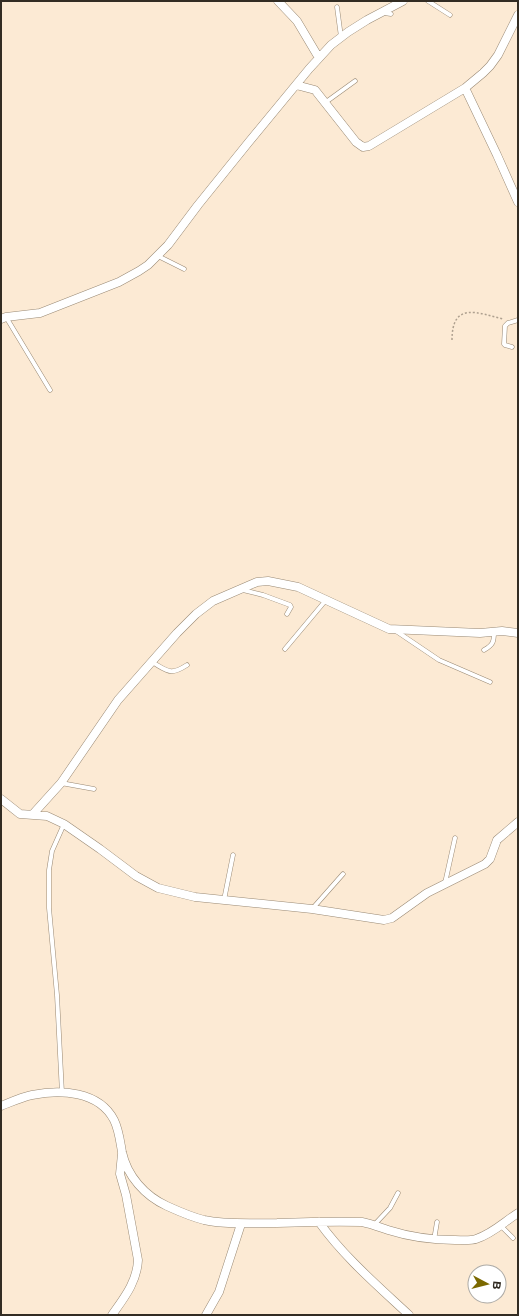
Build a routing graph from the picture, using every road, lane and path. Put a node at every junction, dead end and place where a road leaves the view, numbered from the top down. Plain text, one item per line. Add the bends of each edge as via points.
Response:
1 (278, 1) edge
2 (404, 1) edge
3 (428, 1) edge
4 (337, 7) dead end
5 (381, 13) junction
6 (392, 14) dead end
7 (450, 15) dead end
8 (518, 15) edge
9 (342, 37) junction
10 (319, 58) junction
11 (355, 81) dead end
12 (296, 85) junction
13 (464, 88) junction
14 (326, 102) junction
15 (518, 202) edge
16 (158, 256) junction
17 (184, 269) dead end
18 (4, 318) edge
19 (518, 320) edge
20 (512, 322) junction
21 (452, 340) dead end
22 (512, 347) dead end
23 (50, 390) dead end
24 (240, 589) junction
25 (326, 600) junction
26 (287, 614) dead end
27 (396, 630) junction
28 (494, 632) junction
29 (518, 633) edge
30 (286, 649) dead end
31 (484, 650) dead end
32 (152, 662) junction
33 (187, 665) dead end
34 (490, 682) dead end
35 (61, 783) junction
36 (94, 789) dead end
37 (1, 799) edge
38 (33, 814) junction
39 (518, 822) edge
40 (64, 824) junction
41 (455, 838) dead end
42 (233, 855) dead end
43 (343, 874) dead end
44 (445, 884) junction
45 (224, 900) junction
46 (312, 909) junction
47 (62, 1093) junction
48 (1, 1106) edge
49 (122, 1153) junction
50 (398, 1193) dead end
51 (518, 1213) edge
52 (319, 1222) junction
53 (437, 1222) dead end
54 (240, 1224) junction
55 (375, 1224) junction
56 (501, 1226) junction
57 (513, 1238) dead end
58 (434, 1240) junction
59 (112, 1315) edge
60 (206, 1315) edge
61 (409, 1315) edge

1 - 10 street via 297,21
2 - 5 street
3 - 7 lane
4 - 9 lane
5 - 6 lane
5 - 9 street
8 - 13 street via 490,66
9 - 10 street
10 - 12 street
11 - 14 lane
12 - 14 street via 316,90
12 - 16 street
13 - 14 street via 366,147 356,142
13 - 15 street
16 - 17 lane
16 - 18 street via 119,282 40,313
18 - 23 lane
19 - 20 lane
20 - 21 path via 473,311 466,312 452,329
20 - 22 lane via 504,326 503,332 504,344
24 - 25 street via 257,582 268,581 298,587
24 - 26 lane via 290,605
24 - 32 street via 214,601 196,614
25 - 27 street
25 - 30 lane
27 - 28 street
27 - 34 lane via 439,660
28 - 29 street
28 - 31 lane via 494,642
32 - 33 lane via 175,672
32 - 35 street via 118,700
35 - 36 lane
35 - 38 street
37 - 38 street via 20,814
38 - 40 street via 47,816
39 - 44 street via 497,840 488,862
40 - 45 street via 136,876 158,888 188,896
40 - 47 lane via 52,851 48,870
41 - 44 lane
42 - 45 lane
43 - 46 lane
44 - 46 street via 388,920
45 - 46 street
47 - 48 street via 32,1095
47 - 49 street via 88,1097 103,1106 114,1119 120,1134
49 - 54 street via 135,1180 150,1196 161,1203 204,1220
49 - 59 street via 120,1174 138,1266 134,1281
50 - 55 lane via 390,1208
51 - 56 street
52 - 54 street
52 - 55 street
52 - 61 street via 366,1275
53 - 58 lane
54 - 60 street via 219,1292
55 - 58 street
56 - 57 lane
56 - 58 street via 475,1240

